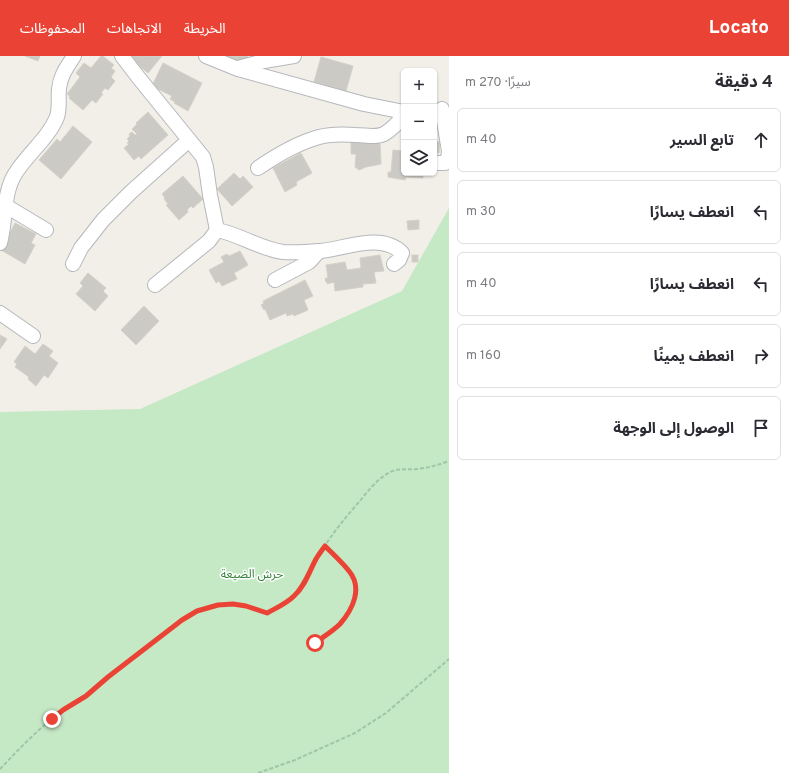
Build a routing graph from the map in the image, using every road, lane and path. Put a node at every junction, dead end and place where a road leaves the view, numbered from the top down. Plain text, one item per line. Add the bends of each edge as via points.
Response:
1 (74, 56) edge
2 (122, 56) edge
3 (206, 56) edge
4 (294, 56) edge
5 (238, 69) junction
6 (442, 109) edge
7 (401, 113) edge
8 (401, 119) edge
9 (189, 140) junction
10 (437, 163) edge
11 (258, 168) dead end
12 (6, 206) junction
13 (46, 230) dead end
14 (217, 230) junction
15 (0, 243) edge
16 (319, 251) junction
17 (73, 264) dead end
18 (394, 264) dead end
19 (275, 280) dead end
20 (155, 285) dead end
21 (0, 313) edge
22 (33, 336) dead end
23 (449, 461) edge
24 (325, 546) junction
25 (315, 643) dead end
26 (449, 659) edge
27 (0, 769) edge
28 (258, 773) edge

1 - 12 street via 60,79 59,110 56,118 47,134 14,174
2 - 9 street
3 - 5 street
4 - 5 street
5 - 7 street
6 - 10 street via 449,152 445,163
8 - 11 street via 383,134 327,135 318,138 289,148
9 - 14 street via 206,166
9 - 17 street via 103,220 81,248
12 - 13 street
12 - 15 street
14 - 16 street via 283,252
14 - 20 street via 209,241
16 - 18 street via 366,243 382,243 397,248 402,253
16 - 19 street via 309,262
21 - 22 street
23 - 24 path via 432,467 396,469 389,472 336,528
24 - 25 path via 350,571 357,591 340,624
24 - 27 path via 294,597 267,613 233,604 197,611 86,696 63,710 28,740
26 - 28 path via 386,713 355,732 295,760

